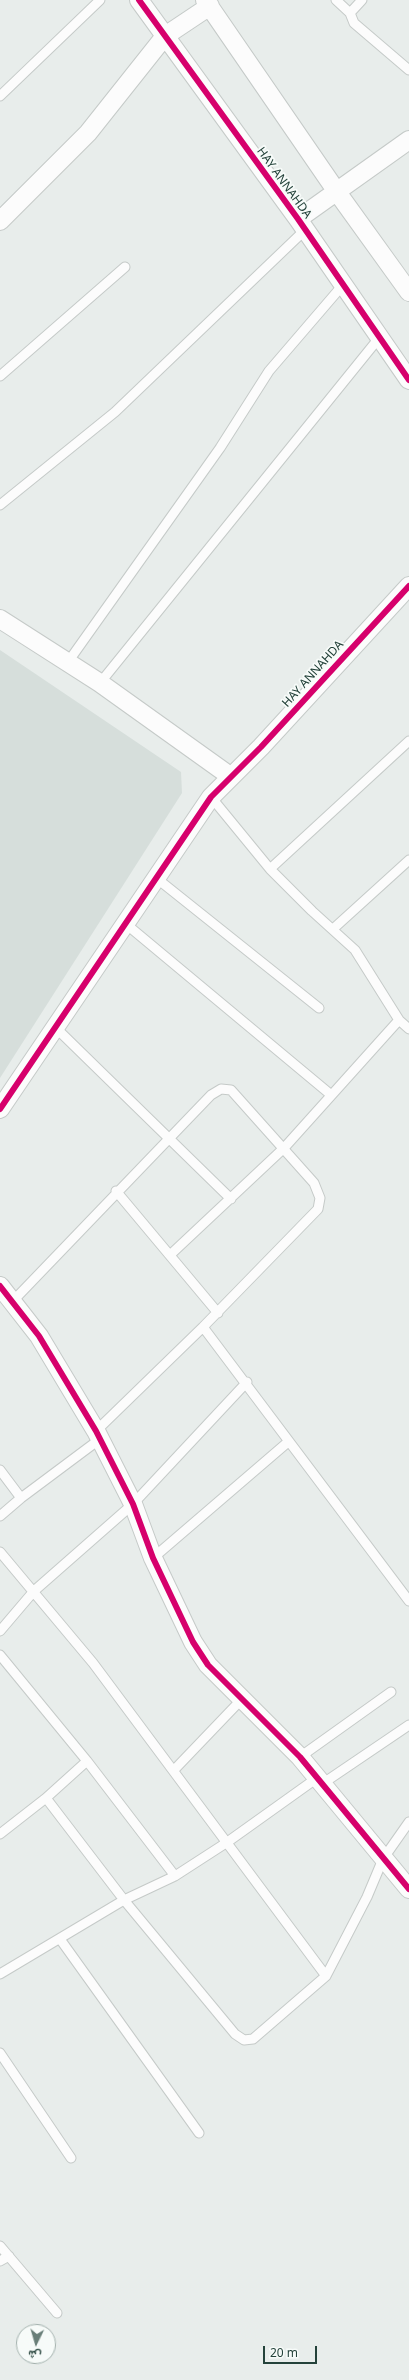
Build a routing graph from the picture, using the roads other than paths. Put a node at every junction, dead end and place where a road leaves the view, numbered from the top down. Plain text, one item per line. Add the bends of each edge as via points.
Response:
1 (100, 0) edge
2 (139, 0) edge
3 (336, 0) edge
4 (362, 0) edge
5 (207, 3) edge
6 (350, 13) junction
7 (165, 36) junction
8 (409, 70) edge
9 (0, 96) edge
10 (409, 140) edge
11 (337, 192) junction
12 (0, 221) edge
13 (302, 225) junction
14 (125, 267) dead end
15 (342, 286) junction
16 (409, 292) edge
17 (379, 338) junction
18 (0, 376) edge
19 (409, 380) edge
20 (0, 505) edge
21 (409, 586) edge
22 (0, 619) edge
23 (68, 662) junction
24 (100, 683) junction
25 (409, 741) edge
26 (230, 776) junction
27 (211, 796) junction
28 (409, 860) edge
29 (270, 869) junction
30 (155, 877) junction
31 (126, 924) junction
32 (333, 929) junction
33 (319, 1008) dead end
34 (399, 1020) junction
35 (56, 1028) junction
36 (409, 1029) edge
37 (330, 1094) junction
38 (0, 1109) edge
39 (169, 1139) junction
40 (284, 1148) junction
41 (116, 1191) junction
42 (231, 1199) junction
43 (170, 1255) junction
44 (0, 1286) edge
45 (13, 1301) junction
46 (218, 1313) junction
47 (203, 1327) junction
48 (247, 1382) junction
49 (98, 1435) junction
50 (288, 1442) junction
51 (0, 1470) edge
52 (21, 1498) junction
53 (133, 1504) junction
54 (0, 1516) edge
55 (0, 1552) edge
56 (153, 1558) junction
57 (34, 1591) junction
58 (409, 1601) edge
59 (0, 1631) edge
60 (0, 1656) edge
61 (391, 1692) dead end
62 (241, 1700) junction
63 (409, 1725) edge
64 (300, 1757) junction
65 (86, 1761) junction
66 (174, 1770) junction
67 (320, 1781) junction
68 (46, 1798) junction
69 (409, 1822) edge
70 (0, 1834) edge
71 (226, 1843) junction
72 (383, 1859) junction
73 (175, 1876) junction
74 (409, 1889) edge
75 (124, 1900) junction
76 (60, 1939) junction
77 (0, 1974) edge
78 (326, 1976) junction
79 (0, 2053) edge
80 (199, 2133) dead end
81 (71, 2158) dead end
82 (0, 2246) edge
83 (9, 2256) junction
84 (0, 2261) edge
85 (57, 2313) dead end

1 - 9 lane
2 - 7 street, HAY ANNAHDA
3 - 6 lane
4 - 6 lane
5 - 7 street
5 - 11 street
6 - 8 lane via 354,23
7 - 12 street via 88,133
7 - 13 street, HAY ANNAHDA
10 - 11 street
11 - 13 street
11 - 16 street
13 - 15 street, HAY ANNAHDA
13 - 20 lane via 115,412
14 - 18 lane
15 - 17 street, HAY ANNAHDA
15 - 23 lane via 268,371 220,448
17 - 19 street, HAY ANNAHDA
17 - 24 lane
21 - 26 street, HAY ANNAHDA via 262,747
22 - 23 street
23 - 24 street
24 - 26 street
25 - 29 lane
26 - 27 street, HAY ANNAHDA
27 - 29 lane
27 - 30 street, HAY ANNAHDA
28 - 32 lane
29 - 32 lane
30 - 31 street, HAY ANNAHDA
30 - 33 lane
31 - 35 street, HAY ANNAHDA
31 - 37 lane
32 - 34 lane via 356,950
34 - 36 lane
34 - 37 lane
35 - 38 street, HAY ANNAHDA
35 - 39 lane
37 - 40 lane
39 - 40 lane via 211,1095 221,1089 231,1090
39 - 41 lane
39 - 42 lane
40 - 42 lane
40 - 46 lane via 314,1183 320,1198 318,1209
41 - 43 lane
41 - 45 lane
42 - 43 lane
43 - 46 lane
44 - 45 street
45 - 49 street via 39,1336
46 - 47 lane
47 - 48 lane
47 - 49 lane
48 - 50 lane
48 - 53 lane
49 - 52 lane
49 - 53 street
50 - 56 lane
50 - 58 lane via 348,1517
51 - 52 lane
52 - 54 lane
53 - 56 street
53 - 57 lane
55 - 57 lane
56 - 62 street via 193,1642 208,1665
57 - 59 lane
57 - 66 lane
60 - 65 lane
61 - 64 lane
62 - 64 street
62 - 66 lane
63 - 67 lane
64 - 67 street
65 - 68 lane
65 - 73 lane
66 - 71 lane
67 - 71 lane
67 - 72 street
68 - 70 lane
68 - 75 lane
69 - 72 lane
71 - 73 lane
71 - 78 lane
72 - 74 street
72 - 78 lane via 367,1897
73 - 75 lane
75 - 76 lane
75 - 78 lane via 235,2034 244,2040 253,2039
76 - 77 lane
76 - 80 lane
79 - 81 lane
82 - 83 lane
83 - 84 lane
83 - 85 lane

